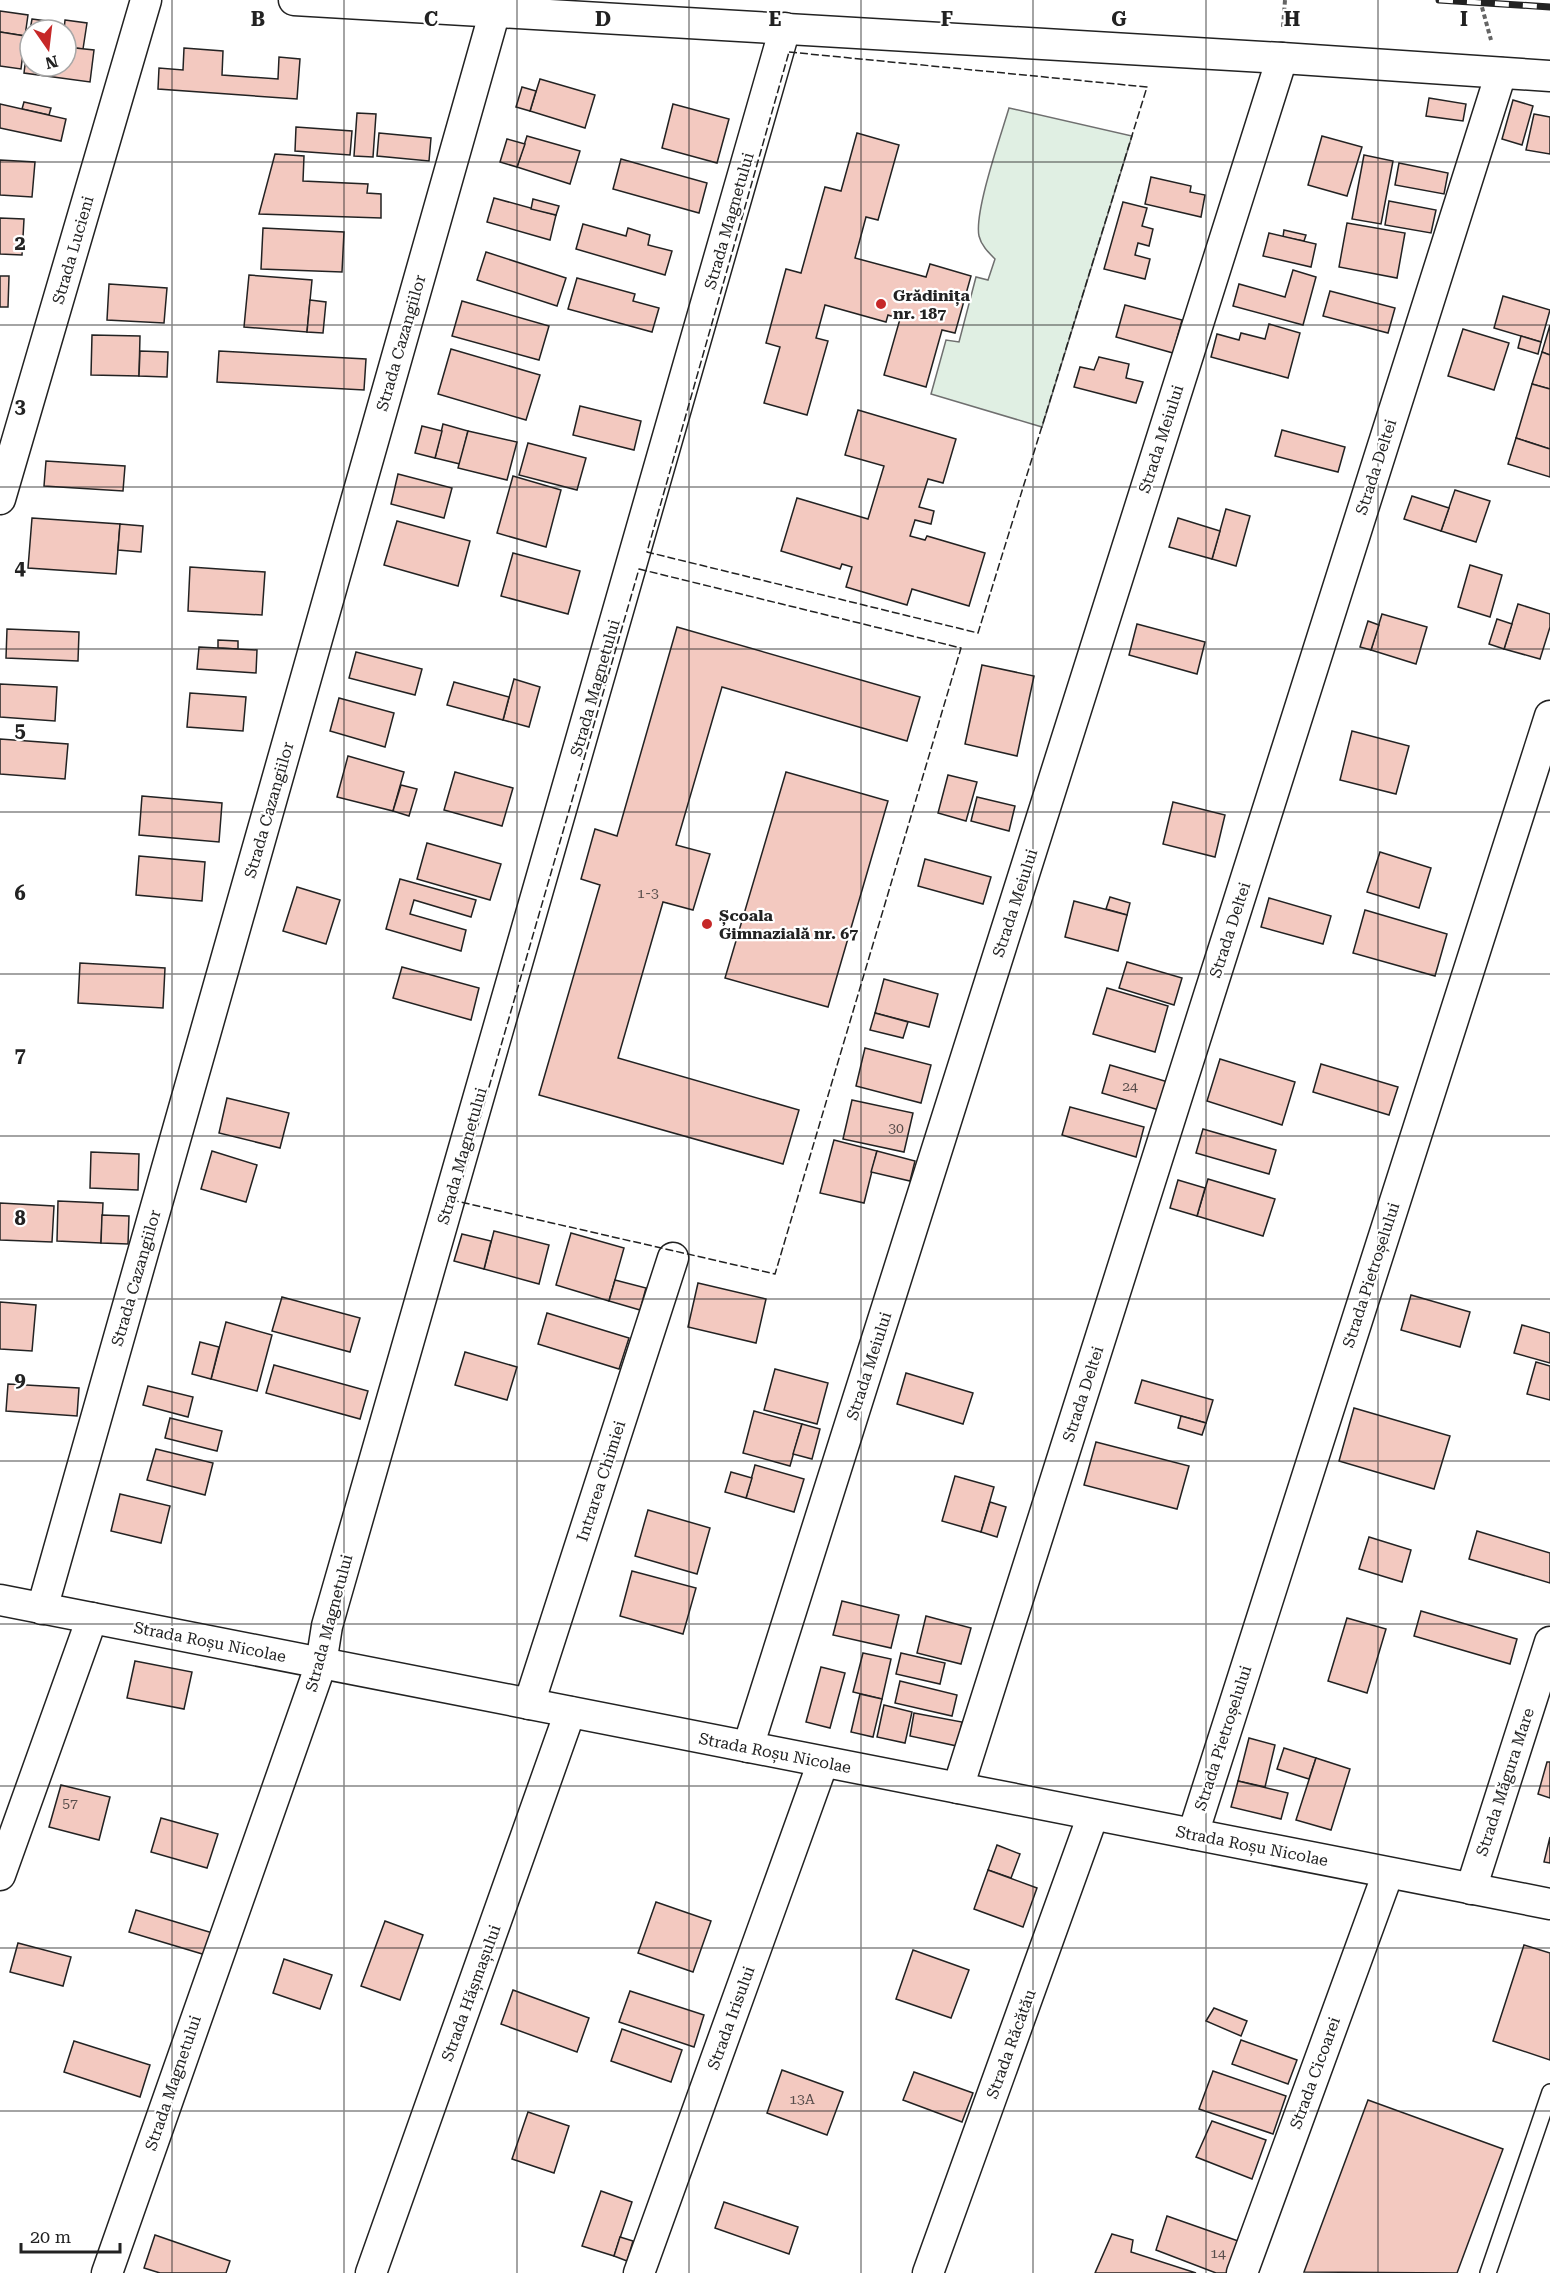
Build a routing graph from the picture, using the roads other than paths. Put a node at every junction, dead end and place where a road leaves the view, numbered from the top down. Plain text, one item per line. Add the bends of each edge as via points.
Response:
1 (146, 0) edge
2 (294, 0) edge
3 (495, 11) junction
4 (785, 28) junction
5 (1282, 58) junction
6 (1501, 73) junction
7 (1550, 76) edge
8 (0, 499) edge
9 (1550, 716) edge
10 (673, 1258) dead end
11 (0, 1600) edge
12 (42, 1609) junction
13 (92, 1618) junction
14 (1550, 1642) edge
15 (321, 1664) junction
16 (529, 1704) junction
17 (570, 1712) junction
18 (748, 1747) junction
19 (823, 1762) junction
20 (958, 1788) junction
21 (1093, 1815) junction
22 (1193, 1834) junction
23 (1388, 1873) junction
24 (0, 1875) edge
25 (1471, 1889) junction
26 (1550, 1904) edge
27 (1550, 2092) edge
28 (107, 2273) edge
29 (371, 2273) edge
30 (639, 2273) edge
31 (928, 2273) edge
32 (1242, 2273) edge
33 (1488, 2273) edge

1 - 8 street, Strada Lucieni
2 - 3 street
3 - 4 street
3 - 12 street, Strada Cazangiilor
4 - 5 street
4 - 15 street, Strada Magnetului via 327,1626
5 - 6 street
5 - 18 street, Strada Meiului
6 - 7 street
6 - 20 street, Strada Deltei
9 - 22 street, Strada Pietroșelului
10 - 16 street, Intrarea Chimiei
11 - 12 street, Strada Roșu Nicolae
12 - 13 street, Strada Roșu Nicolae
13 - 15 street, Strada Roșu Nicolae
13 - 24 street
14 - 25 street, Strada Măgura Mare
15 - 16 street, Strada Roșu Nicolae
15 - 28 street, Strada Magnetului
16 - 17 street, Strada Roșu Nicolae
17 - 18 street, Strada Roșu Nicolae
17 - 29 street, Strada Hășmașului
18 - 19 street, Strada Roșu Nicolae
19 - 20 street, Strada Roșu Nicolae
19 - 30 street, Strada Irisului
20 - 21 street, Strada Roșu Nicolae
21 - 22 street, Strada Roșu Nicolae
21 - 31 street, Strada Răcătău
22 - 23 street, Strada Roșu Nicolae
23 - 25 street, Strada Roșu Nicolae
23 - 32 street, Strada Cicoarei
25 - 26 street, Strada Roșu Nicolae
27 - 33 lane

